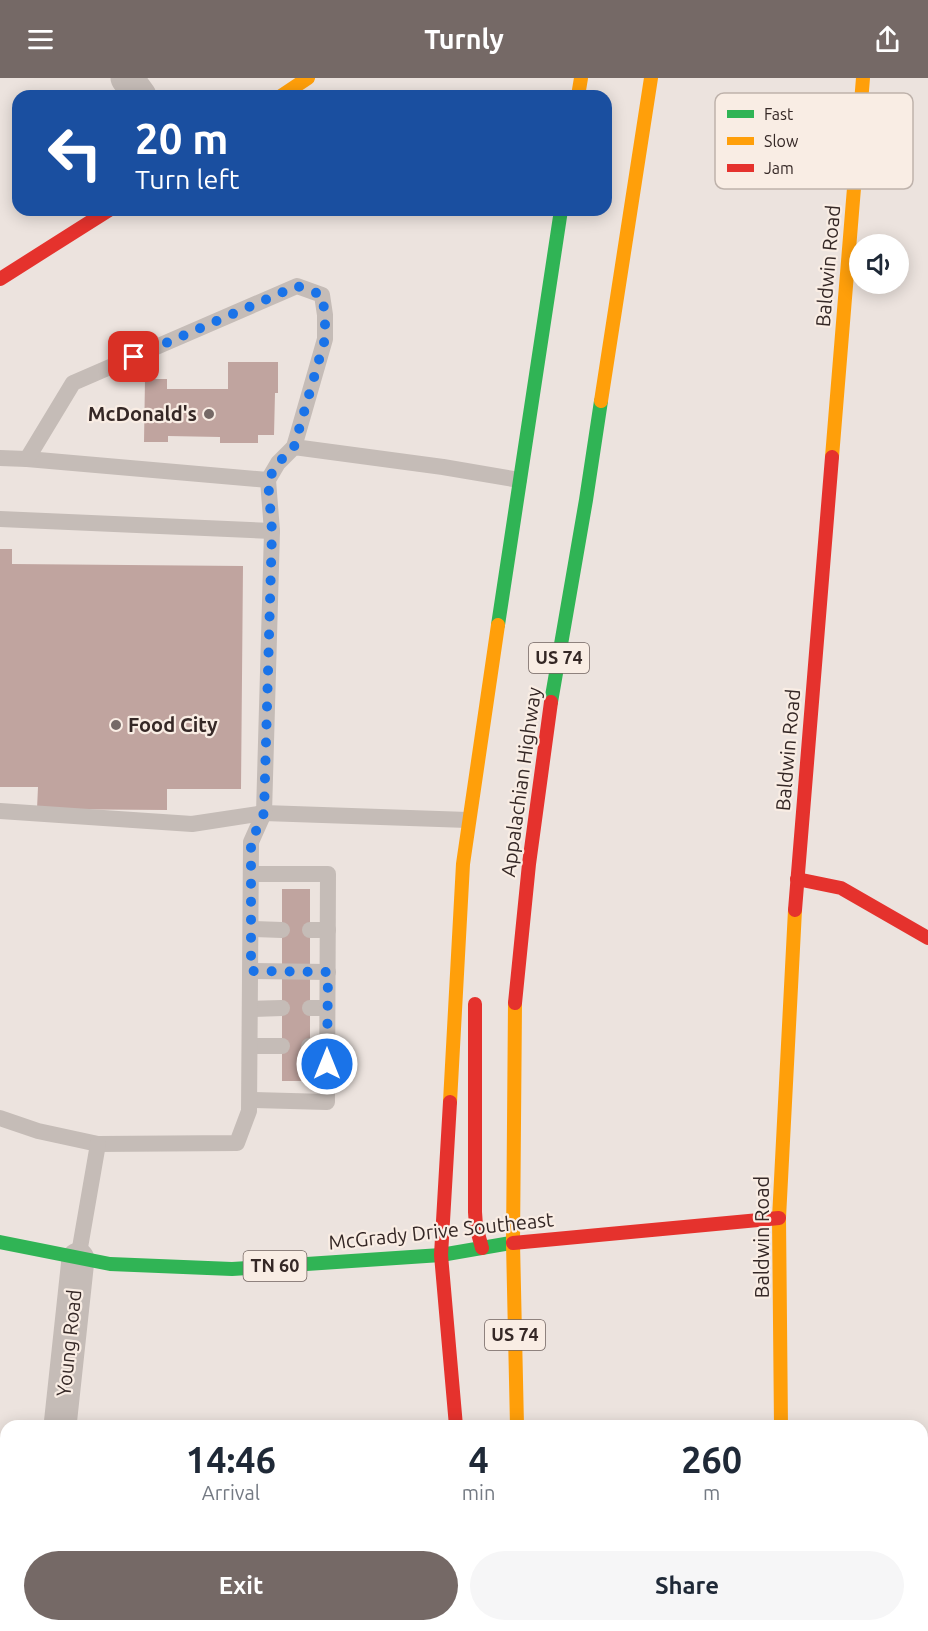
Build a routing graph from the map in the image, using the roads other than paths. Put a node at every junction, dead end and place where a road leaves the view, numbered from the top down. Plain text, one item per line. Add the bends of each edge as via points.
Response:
1 (308, 78) edge
2 (651, 78) edge
3 (863, 78) edge
4 (290, 90) edge
5 (862, 93) edge
6 (854, 189) edge
7 (100, 216) edge
8 (560, 216) edge
9 (0, 279) edge
10 (294, 447) junction
11 (0, 458) edge
12 (27, 459) junction
13 (268, 480) junction
14 (519, 480) junction
15 (0, 519) edge
16 (272, 531) junction
17 (0, 811) edge
18 (264, 813) junction
19 (468, 820) junction
20 (463, 864) junction
21 (251, 874) junction
22 (797, 879) junction
23 (250, 929) junction
24 (282, 930) dead end
25 (309, 930) dead end
26 (328, 930) junction
27 (928, 938) edge
28 (472, 959) dead end
29 (251, 971) junction
30 (328, 972) junction
31 (474, 994) dead end
32 (282, 1008) dead end
33 (310, 1008) dead end
34 (327, 1008) junction
35 (250, 1009) junction
36 (327, 1045) junction
37 (250, 1046) junction
38 (282, 1046) dead end
39 (309, 1046) dead end
40 (249, 1100) junction
41 (0, 1118) edge
42 (98, 1144) junction
43 (779, 1218) junction
44 (0, 1242) edge
45 (513, 1242) junction
46 (482, 1248) junction
47 (441, 1255) junction
48 (78, 1259) junction
49 (61, 1420) edge
50 (455, 1420) edge
51 (516, 1420) edge
52 (781, 1420) edge

1 - 4 main road
2 - 45 main road, Appalachian Highway / US 74 via 551,702 529,864 514,1011
3 - 5 main road, Baldwin Road
6 - 22 main road, Baldwin Road
7 - 9 main road
8 - 14 main road
10 - 12 lane via 325,339 322,295 297,286 73,383
10 - 13 lane
10 - 14 lane
11 - 12 lane
12 - 13 lane
13 - 16 lane
14 - 19 main road
15 - 16 lane
16 - 18 lane
17 - 18 lane via 192,824
18 - 19 lane
18 - 21 lane via 251,842
19 - 20 main road
20 - 28 main road
20 - 47 main road
21 - 23 lane
21 - 26 lane via 328,874
22 - 27 main road via 841,888
22 - 43 main road, Baldwin Road
23 - 24 lane
23 - 29 lane
25 - 26 lane
26 - 30 lane
29 - 30 lane
29 - 35 lane
30 - 34 lane
31 - 46 main road via 475,1212
32 - 35 lane
33 - 34 lane
34 - 36 lane
35 - 37 lane
36 - 39 lane
36 - 40 lane via 327,1102
37 - 38 lane
37 - 40 lane
40 - 42 lane via 237,1143
41 - 42 lane
42 - 48 lane
43 - 45 main road, McGrady Drive Southeast
43 - 52 main road, Baldwin Road
44 - 48 main road, McGrady Drive Southeast / TN 60
45 - 46 main road, McGrady Drive Southeast
45 - 51 main road, Appalachian Highway / US 74
46 - 47 main road, McGrady Drive Southeast
47 - 48 main road, McGrady Drive Southeast / TN 60 via 232,1269
47 - 50 main road
48 - 49 street, Young Road

